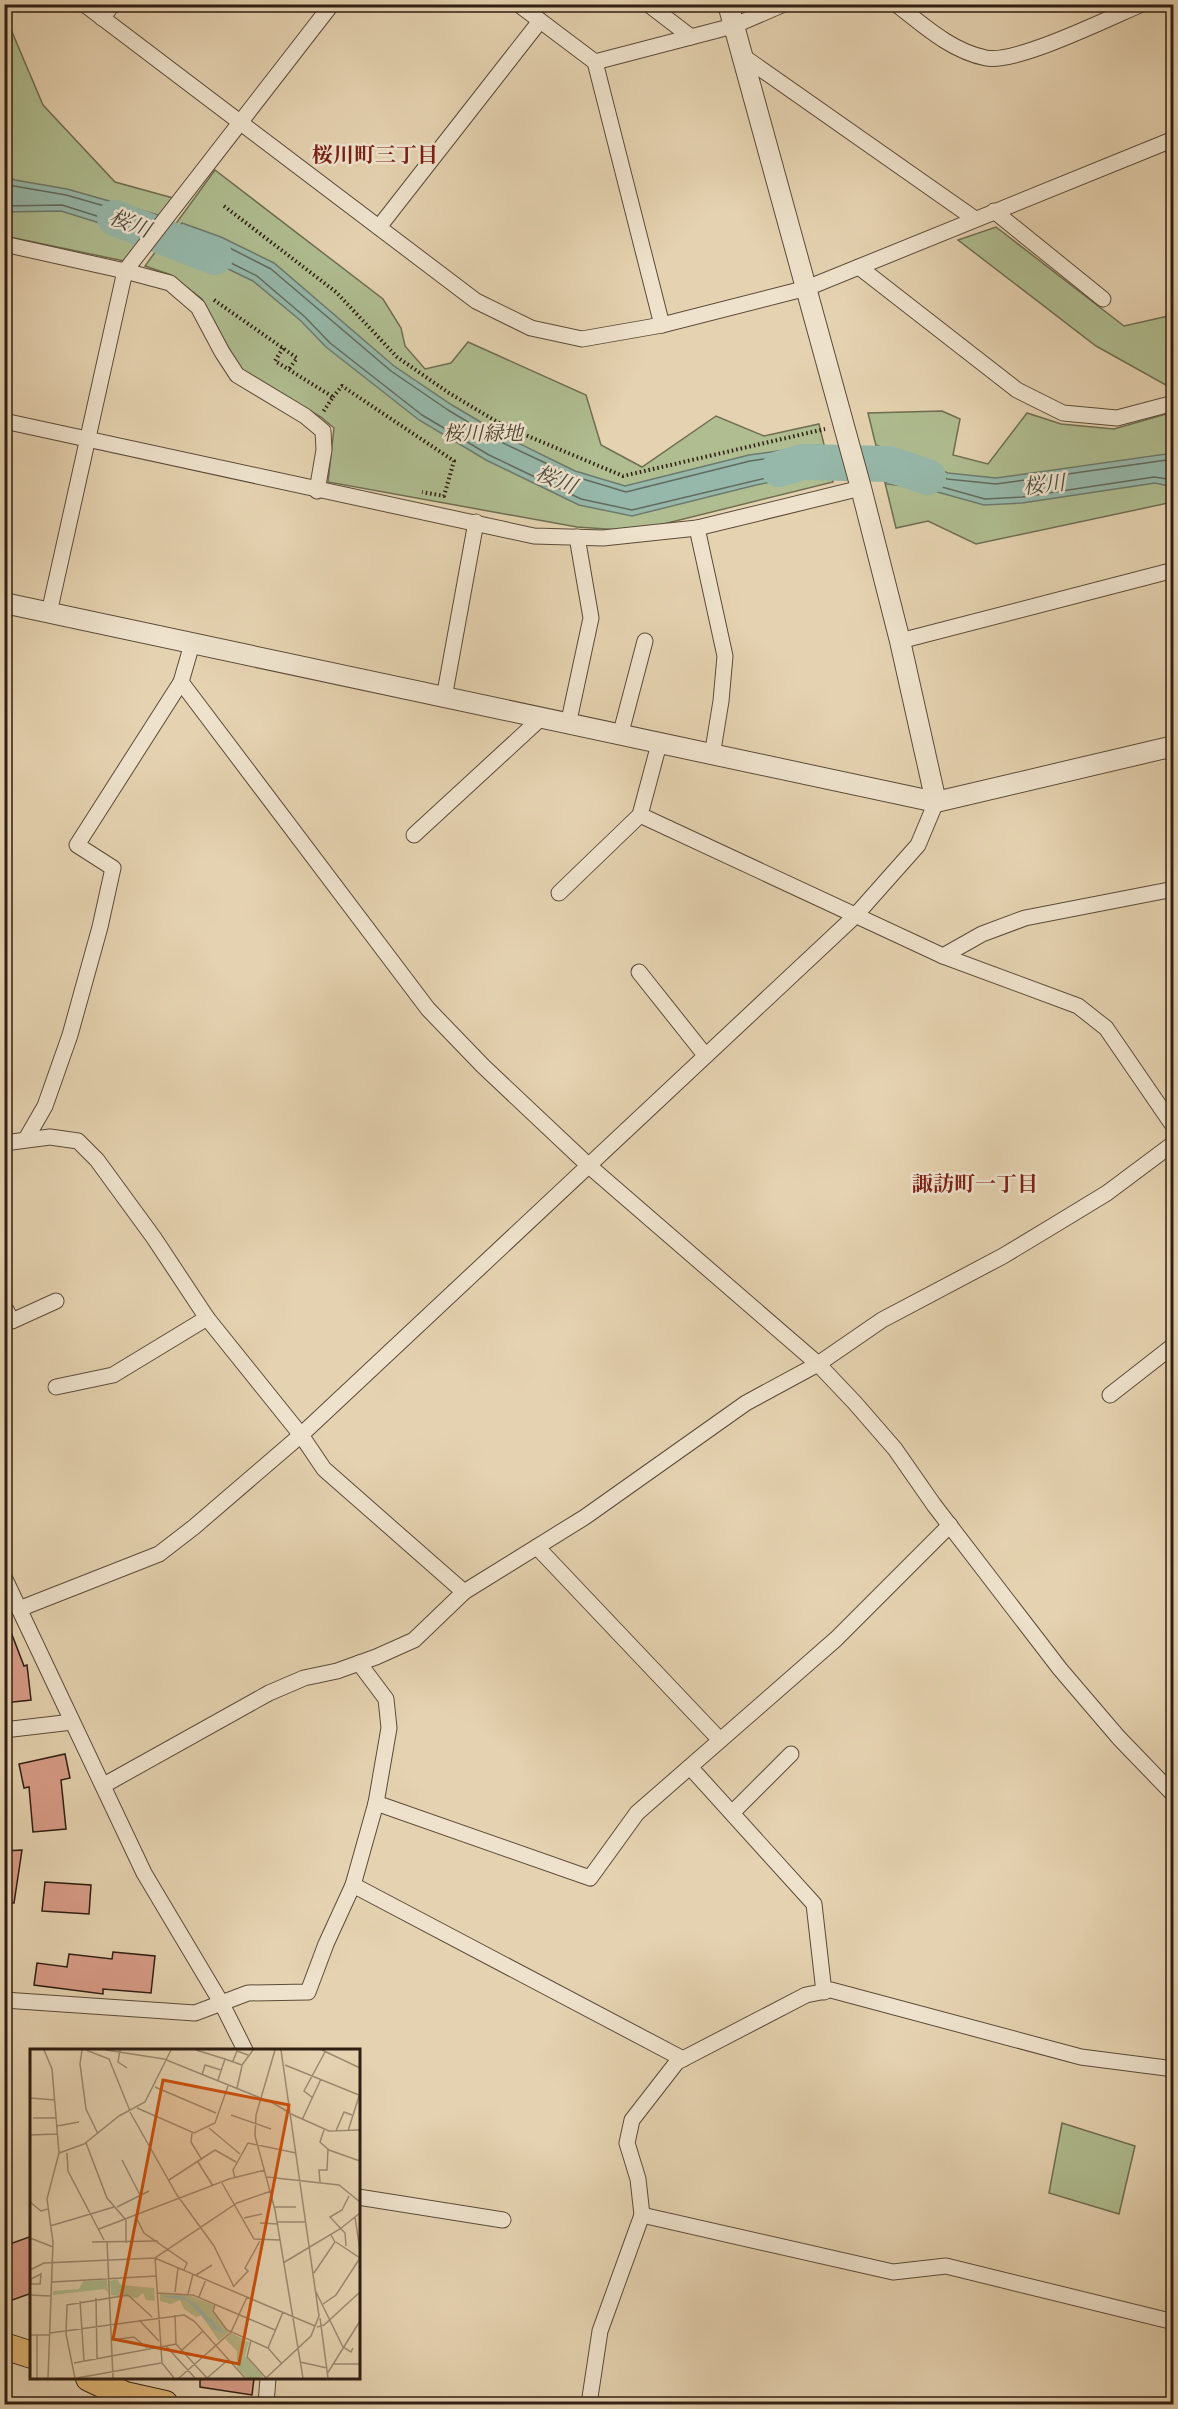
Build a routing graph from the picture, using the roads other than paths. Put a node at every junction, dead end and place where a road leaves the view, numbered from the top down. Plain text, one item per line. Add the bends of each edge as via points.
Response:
1 (84, 4) edge
2 (113, 4) edge
3 (333, 4) edge
4 (518, 4) edge
5 (648, 4) edge
6 (728, 4) edge
7 (784, 4) edge
8 (896, 4) edge
9 (1142, 4) edge
10 (102, 18) junction
11 (540, 21) junction
12 (733, 26) junction
13 (691, 37) junction
14 (744, 57) junction
15 (595, 62) junction
16 (239, 123) junction
17 (1173, 139) edge
18 (994, 211) junction
19 (975, 219) junction
20 (379, 227) junction
21 (4, 244) edge
22 (859, 267) junction
23 (125, 271) junction
24 (807, 288) junction
25 (1103, 299) dead end
26 (663, 325) junction
27 (1173, 403) edge
28 (4, 421) edge
29 (87, 438) junction
30 (860, 485) junction
31 (317, 491) junction
32 (476, 522) junction
33 (697, 528) junction
34 (577, 537) junction
35 (1173, 570) edge
36 (4, 603) edge
37 (49, 613) junction
38 (645, 641) dead end
39 (900, 641) junction
40 (192, 644) junction
41 (181, 682) junction
42 (444, 698) junction
43 (540, 719) junction
44 (568, 725) junction
45 (620, 736) junction
46 (659, 744) junction
47 (1173, 746) edge
48 (711, 756) junction
49 (936, 802) junction
50 (640, 815) junction
51 (414, 835) dead end
52 (1173, 889) edge
53 (559, 893) dead end
54 (855, 916) junction
55 (943, 956) junction
56 (639, 972) dead end
57 (705, 1055) junction
58 (1173, 1127) edge
59 (26, 1139) junction
60 (4, 1143) edge
61 (1173, 1143) edge
62 (588, 1165) junction
63 (56, 1301) dead end
64 (4, 1306) edge
65 (207, 1318) junction
66 (1173, 1345) edge
67 (818, 1365) junction
68 (56, 1387) dead end
69 (1110, 1395) dead end
70 (301, 1435) junction
71 (950, 1525) junction
72 (537, 1547) junction
73 (4, 1577) edge
74 (464, 1592) junction
75 (19, 1609) junction
76 (359, 1663) junction
77 (72, 1722) junction
78 (4, 1730) edge
79 (720, 1740) junction
80 (791, 1754) dead end
81 (690, 1767) junction
82 (104, 1785) junction
83 (1173, 1795) edge
84 (376, 1803) junction
85 (732, 1814) junction
86 (353, 1885) junction
87 (824, 1992) junction
88 (4, 2000) edge
89 (222, 2004) junction
90 (244, 2049) edge
91 (683, 2059) junction
92 (1173, 2069) edge
93 (360, 2197) edge
94 (642, 2215) junction
95 (503, 2220) dead end
96 (1173, 2322) edge
97 (4, 2346) edge
98 (30, 2354) edge
99 (91, 2379) edge
100 (268, 2379) edge
101 (165, 2404) edge
102 (266, 2404) edge
103 (589, 2404) edge

1 - 10 street
2 - 10 street
3 - 16 street
4 - 11 street
5 - 13 street
6 - 12 street
7 - 12 street
8 - 9 street via 945,42 987,58 1022,54
10 - 16 street
11 - 15 street
11 - 20 street
12 - 13 street
12 - 14 street
13 - 15 street
14 - 19 street
14 - 24 street
15 - 26 street
16 - 20 street
16 - 23 street
17 - 18 street
18 - 19 street
18 - 25 street
19 - 22 street
20 - 26 street via 476,301 531,328 582,339
21 - 23 street
22 - 24 street
22 - 27 street via 1017,390 1063,413 1117,418
23 - 29 street
23 - 31 street via 170,283 198,307 237,375 323,431
24 - 26 street
24 - 30 street
28 - 29 street
29 - 31 street
29 - 37 street
30 - 33 street
30 - 39 street
31 - 32 street
32 - 34 street via 534,536
32 - 42 street
33 - 34 street
33 - 48 street via 725,656
34 - 44 street via 591,618
35 - 39 street
36 - 37 street
37 - 40 street
38 - 45 street
39 - 49 street
40 - 41 street
40 - 42 street
41 - 59 street via 77,846 113,868 70,1035 45,1107
41 - 62 street via 428,1009
42 - 43 street
43 - 44 street
43 - 51 street
44 - 45 street
45 - 46 street
46 - 48 street
46 - 50 street
47 - 49 street
48 - 49 street
49 - 54 street via 918,845
50 - 53 street
50 - 54 street
52 - 55 street via 1025,918 982,934
54 - 55 street
54 - 57 street
55 - 58 street via 1078,1006 1106,1028
56 - 57 street
57 - 62 street
59 - 60 street
59 - 65 street via 78,1141 97,1160 154,1238
61 - 67 street via 1107,1193 1003,1256 882,1320
62 - 67 street
62 - 70 street
63 - 64 street via 12,1321
65 - 68 street via 113,1374
65 - 70 street
66 - 69 street
67 - 71 street via 895,1449
67 - 72 street via 746,1403
70 - 74 street via 324,1469
70 - 75 street via 159,1554
71 - 79 street via 836,1640
71 - 83 street via 1060,1668
72 - 74 street
72 - 79 street
73 - 75 street
74 - 76 street via 414,1640
75 - 77 street
76 - 82 street via 304,1678 269,1693
76 - 84 street via 386,1699 389,1728
77 - 78 street
77 - 82 street
79 - 81 street
80 - 85 street
81 - 84 street via 637,1813 590,1878
81 - 85 street
82 - 89 street via 144,1873
84 - 86 street
85 - 87 street via 814,1904
86 - 89 street via 308,1992 248,1993
86 - 91 street
87 - 91 street via 806,1995
87 - 92 street via 831,1990 1081,2057
88 - 89 street via 195,2013
89 - 90 street
91 - 94 street via 632,2120 627,2143 638,2179
93 - 95 street
94 - 96 street via 892,2272 946,2266
94 - 103 street via 600,2331
97 - 98 main road
99 - 101 main road via 124,2395
100 - 102 street

